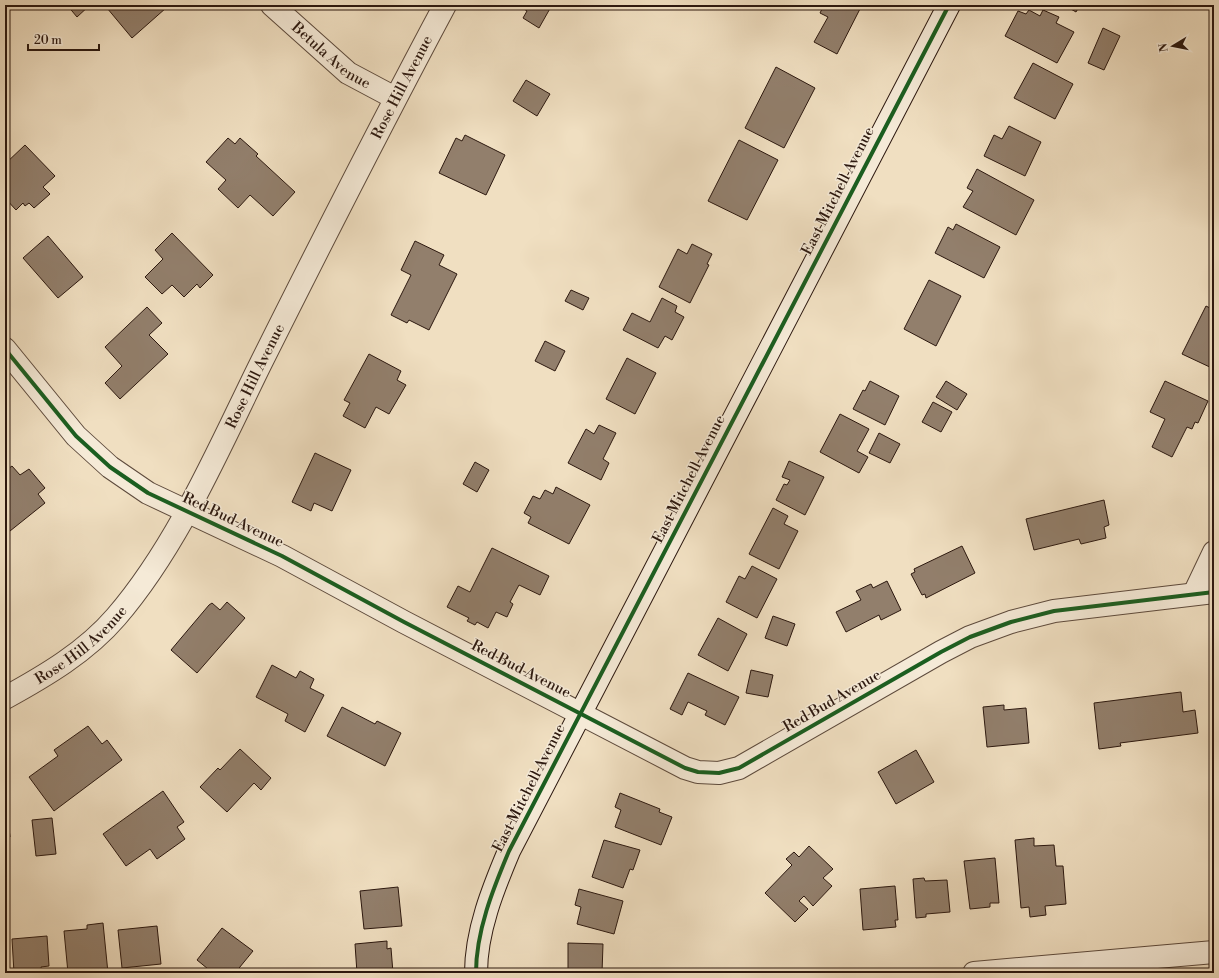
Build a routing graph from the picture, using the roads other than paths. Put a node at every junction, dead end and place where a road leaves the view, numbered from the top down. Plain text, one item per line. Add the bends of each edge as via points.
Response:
1 (272, 5) edge
2 (445, 5) edge
3 (949, 5) edge
4 (396, 98) junction
5 (5, 348) edge
6 (187, 512) junction
7 (1214, 552) edge
8 (1204, 593) edge
9 (5, 698) edge
10 (581, 714) junction
11 (1214, 952) edge
12 (476, 973) edge
13 (974, 973) edge

1 - 4 street, Betula Avenue via 348,73
2 - 4 street, Rose Hill Avenue
3 - 10 street, East Mitchell Avenue
4 - 6 street, Rose Hill Avenue
5 - 6 street, Red Bud Avenue via 76,436 110,467 148,493
6 - 9 street, Rose Hill Avenue via 143,584 114,619 86,647 45,676
6 - 10 street, Red Bud Avenue via 282,556
7 - 8 street
8 - 10 street, Red Bud Avenue via 1054,612 1011,622 977,634 738,768 719,773 698,772 685,768
10 - 12 street, East Mitchell Avenue via 509,851 496,882 483,925
11 - 13 street

